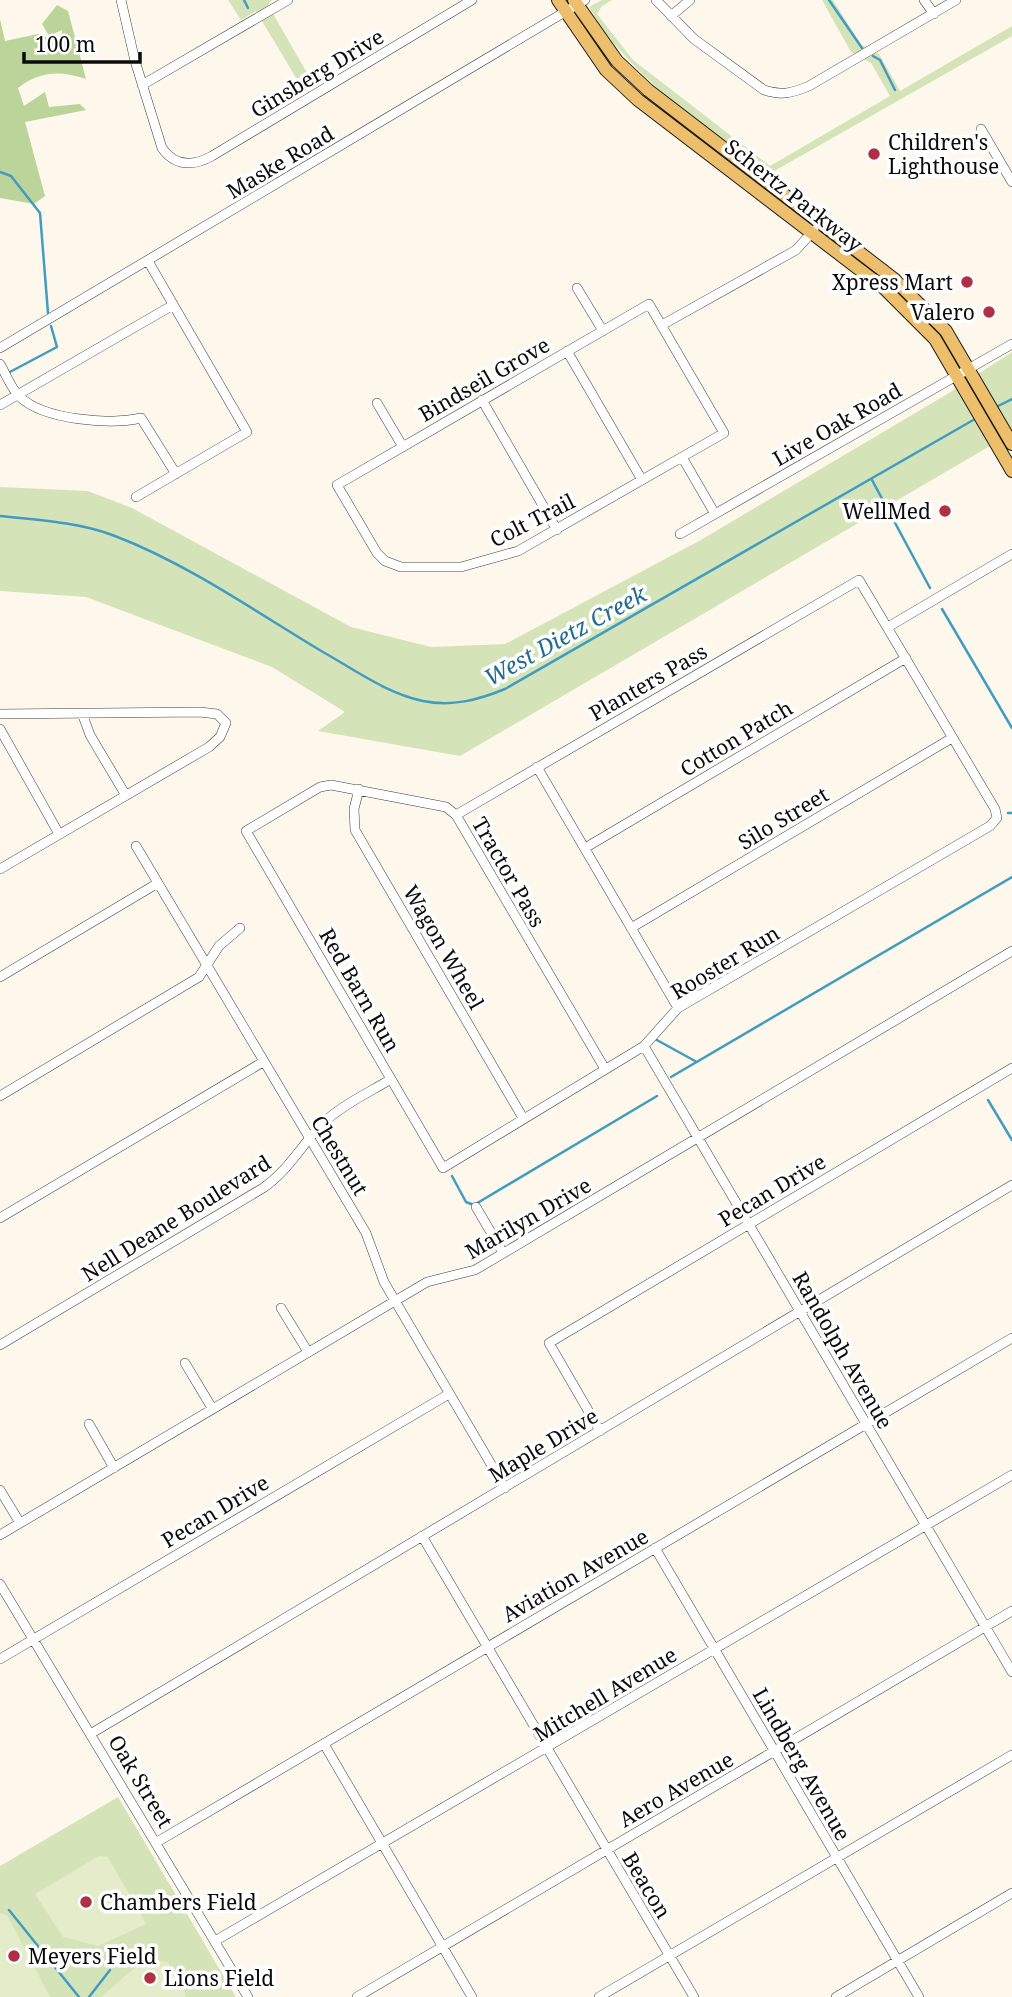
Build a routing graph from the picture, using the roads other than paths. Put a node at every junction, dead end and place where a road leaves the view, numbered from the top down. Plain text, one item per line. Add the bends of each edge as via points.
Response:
1 (121, 0) edge
2 (288, 0) edge
3 (472, 0) edge
4 (656, 0) edge
5 (690, 0) edge
6 (924, 0) edge
7 (956, 0) edge
8 (579, 2) edge
9 (561, 6) edge
10 (934, 14) junction
11 (671, 16) junction
12 (142, 85) junction
13 (981, 129) dead end
14 (1012, 182) edge
15 (816, 228) junction
16 (148, 261) junction
17 (577, 288) dead end
18 (173, 305) junction
19 (662, 325) junction
20 (603, 331) junction
21 (1012, 344) edge
22 (0, 348) edge
23 (567, 351) junction
24 (0, 364) edge
25 (970, 369) junction
26 (958, 376) junction
27 (18, 395) junction
28 (482, 400) junction
29 (377, 403) dead end
30 (0, 405) edge
31 (1012, 444) edge
32 (402, 447) junction
33 (682, 457) junction
34 (1012, 471) edge
35 (176, 474) junction
36 (642, 480) junction
37 (337, 485) joint
38 (136, 497) dead end
39 (715, 514) junction
40 (557, 530) junction
41 (680, 534) dead end
42 (1012, 554) edge
43 (888, 627) junction
44 (906, 659) junction
45 (82, 713) junction
46 (0, 714) edge
47 (0, 729) edge
48 (952, 738) junction
49 (537, 767) junction
50 (359, 789) junction
51 (125, 794) junction
52 (456, 815) junction
53 (246, 831) joint
54 (60, 834) junction
55 (136, 846) dead end
56 (585, 848) junction
57 (0, 869) edge
58 (158, 883) junction
59 (240, 928) dead end
60 (631, 928) junction
61 (1012, 951) edge
62 (208, 967) junction
63 (0, 977) edge
64 (678, 1008) junction
65 (644, 1046) junction
66 (263, 1062) junction
67 (1012, 1068) edge
68 (605, 1069) junction
69 (391, 1079) junction
70 (0, 1096) edge
71 (523, 1118) junction
72 (698, 1138) junction
73 (310, 1139) junction
74 (443, 1168) joint
75 (1012, 1185) edge
76 (476, 1207) dead end
77 (0, 1218) edge
78 (749, 1224) junction
79 (503, 1253) junction
80 (395, 1301) junction
81 (281, 1308) dead end
82 (800, 1311) junction
83 (1012, 1338) edge
84 (0, 1345) edge
85 (308, 1352) junction
86 (185, 1363) dead end
87 (449, 1394) junction
88 (212, 1408) junction
89 (89, 1424) dead end
90 (867, 1424) junction
91 (600, 1431) junction
92 (114, 1468) junction
93 (1012, 1475) edge
94 (505, 1488) junction
95 (0, 1490) edge
96 (20, 1523) junction
97 (926, 1526) junction
98 (0, 1535) edge
99 (422, 1536) junction
100 (655, 1548) junction
101 (0, 1584) edge
102 (1012, 1611) edge
103 (986, 1627) junction
104 (34, 1639) junction
105 (488, 1646) junction
106 (715, 1650) junction
107 (0, 1659) edge
108 (1012, 1672) edge
109 (92, 1733) junction
110 (324, 1744) junction
111 (549, 1748) junction
112 (775, 1751) junction
113 (1012, 1755) edge
114 (157, 1842) junction
115 (383, 1845) junction
116 (607, 1850) junction
117 (837, 1857) junction
118 (1012, 1894) edge
119 (215, 1941) junction
120 (442, 1947) junction
121 (669, 1956) junction
122 (897, 1961) junction
123 (248, 1997) edge
124 (357, 1997) edge
125 (472, 1997) edge
126 (599, 1997) edge
127 (694, 1997) edge
128 (836, 1997) edge
129 (919, 1997) edge

1 - 12 street
2 - 12 street
3 - 12 street, Ginsberg Drive via 212,156 193,163 177,162 162,148
4 - 11 street
5 - 11 street
6 - 10 street
7 - 10 street
8 - 9 street, Maske Road
8 - 15 main road, Schertz Parkway via 617,61
9 - 15 main road, Schertz Parkway via 606,70 638,100
9 - 16 street, Maske Road
10 - 11 street via 790,94 764,90 694,39
13 - 14 street
15 - 19 street via 796,250
15 - 25 main road, Schertz Parkway via 924,306
15 - 26 main road, Schertz Parkway via 915,316
16 - 18 street
16 - 22 street, Maske Road
17 - 20 street
18 - 27 street
18 - 35 street via 247,432
19 - 20 street, Bindseil Grove via 649,304
19 - 33 street, Colt Trail via 724,433
20 - 23 street, Bindseil Grove
21 - 25 street, Live Oak Road
23 - 28 street, Bindseil Grove
23 - 36 street
24 - 27 street
25 - 26 street, Live Oak Road
25 - 31 main road, Schertz Parkway
26 - 34 main road, Schertz Parkway
26 - 39 street, Live Oak Road
27 - 30 street
27 - 35 street via 42,411 117,424 141,418
28 - 32 street, Bindseil Grove
28 - 40 street
29 - 32 street
32 - 37 street, Bindseil Grove
33 - 36 street, Colt Trail
33 - 39 street
35 - 38 street
36 - 40 street, Colt Trail
37 - 40 street, Colt Trail via 377,554 401,567 441,569 480,564
39 - 41 street, Live Oak Road
42 - 43 street
43 - 44 street
43 - 49 street, Planters Pass via 859,580
44 - 48 street
44 - 56 street, Cotton Patch
45 - 46 street
45 - 51 street
45 - 51 street via 200,712 217,714 226,723 209,747
47 - 54 street
48 - 60 street, Silo Street
48 - 64 street, Rooster Run via 995,809 997,818 990,826
49 - 52 street, Planters Pass
49 - 56 street
50 - 52 street, Tractor Pass via 434,803
50 - 53 street, Tractor Pass via 341,785 320,788
50 - 71 street, Wagon Wheel via 355,830
51 - 54 street
52 - 68 street, Tractor Pass
53 - 69 street, Red Barn Run
54 - 57 street
55 - 58 street, Chestnut
56 - 60 street
58 - 62 street, Chestnut
58 - 63 street
59 - 62 street via 219,946
60 - 64 street
61 - 72 street, Marilyn Drive
62 - 66 street, Chestnut
62 - 70 street via 199,978
64 - 65 street, Rooster Run
65 - 68 street, Rooster Run
65 - 72 street, Randolph Avenue
66 - 73 street, Chestnut
66 - 77 street
67 - 78 street, Pecan Drive
68 - 71 street, Rooster Run
69 - 73 street, Nell Deane Boulevard via 340,1109
69 - 74 street, Red Barn Run
71 - 74 street, Rooster Run
72 - 78 street, Randolph Avenue
72 - 79 street, Marilyn Drive
73 - 80 street, Chestnut via 366,1233
73 - 84 street, Nell Deane Boulevard via 284,1172 263,1188
75 - 82 street, Maple Drive
76 - 79 street
78 - 82 street, Randolph Avenue
78 - 91 street, Pecan Drive via 549,1343
79 - 80 street, Marilyn Drive via 475,1270 427,1282
80 - 85 street, Marilyn Drive
80 - 87 street, Chestnut
81 - 85 street
82 - 90 street, Randolph Avenue
82 - 91 street, Maple Drive
83 - 90 street, Aviation Avenue
85 - 88 street, Marilyn Drive
86 - 88 street
87 - 94 street, Chestnut
87 - 104 street, Pecan Drive
88 - 92 street, Marilyn Drive
89 - 92 street
90 - 97 street, Randolph Avenue
90 - 100 street, Aviation Avenue
91 - 94 street, Maple Drive
92 - 96 street, Marilyn Drive
93 - 97 street, Mitchell Avenue
94 - 99 street, Maple Drive
95 - 96 street
96 - 98 street
97 - 103 street, Randolph Avenue
97 - 106 street, Mitchell Avenue
99 - 105 street, Beacon
99 - 109 street, Maple Drive
100 - 105 street, Aviation Avenue
100 - 106 street, Lindberg Avenue
101 - 104 street, Oak Street
102 - 103 street, Aero Avenue
103 - 108 street, Randolph Avenue
103 - 112 street, Aero Avenue
104 - 107 street, Pecan Drive
104 - 109 street, Oak Street
105 - 110 street, Aviation Avenue
105 - 111 street, Beacon
106 - 111 street, Mitchell Avenue
106 - 112 street, Lindberg Avenue
109 - 114 street, Oak Street
110 - 114 street, Aviation Avenue
110 - 115 street
111 - 115 street, Mitchell Avenue
111 - 116 street, Beacon
112 - 116 street, Aero Avenue
112 - 117 street, Lindberg Avenue
113 - 117 street
114 - 119 street, Oak Street
115 - 119 street, Mitchell Avenue
115 - 120 street
116 - 120 street, Aero Avenue
116 - 121 street, Beacon
117 - 121 street
117 - 122 street, Lindberg Avenue
118 - 122 street
119 - 123 street, Oak Street
120 - 124 street, Aero Avenue
120 - 125 street
121 - 126 street
121 - 127 street, Beacon
122 - 128 street
122 - 129 street, Lindberg Avenue

